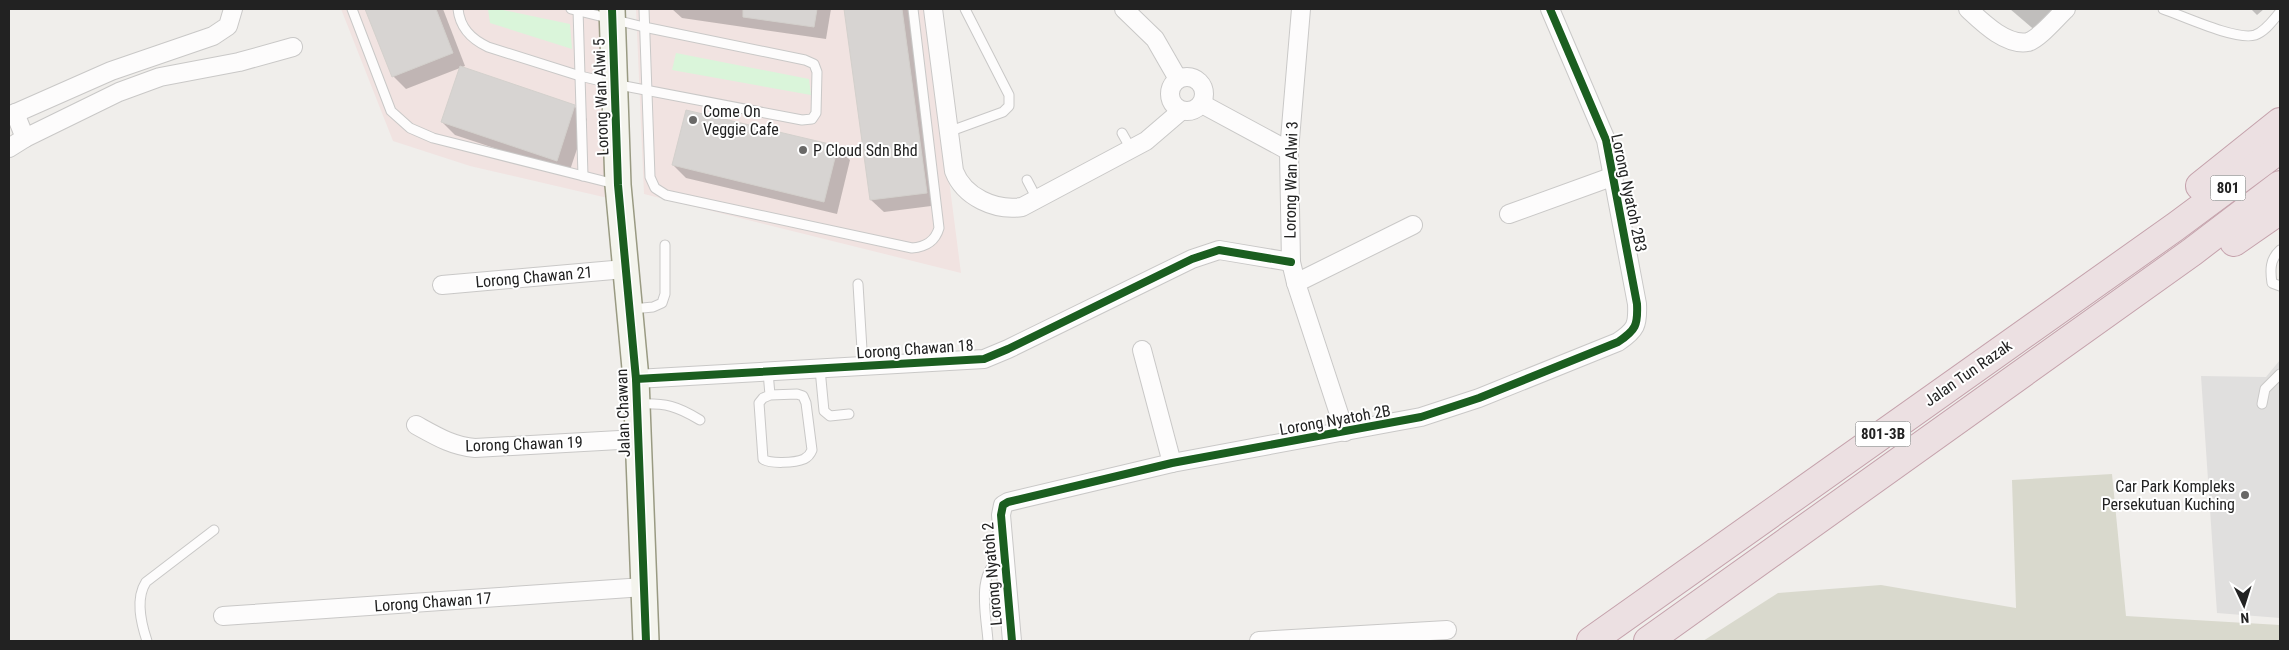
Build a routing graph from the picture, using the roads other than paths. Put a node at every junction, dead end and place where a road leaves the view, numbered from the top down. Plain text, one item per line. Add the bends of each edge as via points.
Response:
1 (232, 9) edge
2 (352, 9) edge
3 (458, 9) edge
4 (576, 9) edge
5 (644, 9) edge
6 (913, 9) edge
7 (933, 9) edge
8 (965, 9) edge
9 (1124, 9) edge
10 (1301, 9) edge
11 (1550, 9) edge
12 (1968, 9) edge
13 (2066, 9) edge
14 (2164, 9) edge
15 (2280, 12) edge
16 (612, 14) edge
17 (644, 27) junction
18 (293, 47) dead end
19 (580, 76) junction
20 (1178, 79) junction
21 (614, 84) junction
22 (647, 91) junction
23 (1202, 104) junction
24 (1181, 111) junction
25 (12, 115) edge
26 (2280, 122) edge
27 (948, 132) junction
28 (1122, 133) dead end
29 (25, 138) junction
30 (9, 148) edge
31 (1131, 149) junction
32 (2280, 149) edge
33 (1289, 151) junction
34 (583, 176) junction
35 (1614, 176) junction
36 (1027, 180) dead end
37 (618, 185) junction
38 (2280, 185) edge
39 (1037, 199) junction
40 (2280, 210) edge
41 (1509, 214) dead end
42 (1413, 224) dead end
43 (2175, 227) joint
44 (665, 245) dead end
45 (2280, 250) edge
46 (1291, 262) junction
47 (2122, 265) junction
48 (625, 269) junction
49 (1296, 283) junction
50 (858, 284) dead end
51 (442, 285) dead end
52 (2280, 286) edge
53 (2132, 295) junction
54 (1637, 304) joint
55 (629, 310) junction
56 (1142, 350) dead end
57 (863, 366) junction
58 (820, 369) junction
59 (768, 372) junction
60 (2280, 374) edge
61 (636, 379) junction
62 (770, 395) junction
63 (637, 404) junction
64 (2262, 404) dead end
65 (850, 414) dead end
66 (700, 420) dead end
67 (416, 425) dead end
68 (1345, 432) junction
69 (638, 439) junction
70 (1172, 463) junction
71 (1004, 505) joint
72 (214, 530) dead end
73 (1004, 556) junction
74 (644, 587) junction
75 (223, 616) dead end
76 (1447, 630) dead end
77 (148, 641) edge
78 (646, 641) edge
79 (988, 641) edge
80 (1012, 641) edge
81 (1259, 641) edge
82 (1591, 641) edge
83 (1648, 641) edge

1 - 25 street via 228,26 213,36 111,71
2 - 34 lane via 390,111 410,128 432,138
3 - 19 lane via 465,30 474,40
4 - 16 lane
4 - 19 lane
5 - 17 lane
6 - 22 lane via 939,228 935,238 924,247 912,248 660,192 650,177
7 - 27 street
8 - 27 lane via 1009,95 1009,106 1003,112
9 - 20 street via 1155,39
10 - 33 street, Lorong Wan Alwi 3
11 - 35 street, Lorong Nyatoh 2B3 via 1606,140
12 - 13 street via 2008,38 2028,42
14 - 15 lane via 2241,37 2264,30
16 - 17 lane
16 - 21 street, Lorong Wan Alwi 5
17 - 22 lane
17 - 22 lane via 805,60 814,64 817,72 816,112 812,119 802,120
18 - 29 street via 239,62 160,77 119,92
19 - 21 lane
19 - 34 lane
20 - 23 street via 1194,78 1200,83 1205,97
20 - 24 street via 1173,84 1170,99
21 - 22 lane
21 - 37 street, Lorong Wan Alwi 5
23 - 24 street via 1196,110
23 - 33 street
24 - 31 street via 1154,136
25 - 29 street
26 - 47 highway via 2165,214
27 - 39 street via 954,171 965,190 998,207 1010,209
28 - 31 lane
29 - 30 street
31 - 39 street
32 - 43 highway, 801
33 - 46 street, Lorong Wan Alwi 3
34 - 37 lane
35 - 41 street
35 - 54 street, Lorong Nyatoh 2B3
36 - 39 lane
37 - 48 street, Jalan Chawan
38 - 53 highway, Jalan Tun Razak / 801
40 - 53 highway via 2209,260
42 - 49 street
43 - 47 highway, Jalan Tun Razak / 801-3B
44 - 55 lane via 665,294 662,303
45 - 52 lane via 2275,254 2270,270 2272,283
46 - 49 street, Lorong Wan Alwi 3
46 - 57 street, Lorong Chawan 18 via 1219,250 1192,259 984,359
47 - 82 highway, Jalan Tun Razak / 801-3B
48 - 51 street, Lorong Chawan 21
48 - 55 street, Jalan Chawan
49 - 68 street, Lorong Wan Alwi 3
50 - 57 lane
53 - 83 highway, Jalan Tun Razak
54 - 68 street, Lorong Nyatoh 2B via 1638,320 1632,333 1618,342 1422,418
55 - 61 street, Jalan Chawan
56 - 70 street
57 - 58 street, Lorong Chawan 18
58 - 59 street, Lorong Chawan 18
58 - 65 lane via 824,411 830,416
59 - 61 street, Lorong Chawan 18
59 - 62 lane
60 - 64 lane via 2265,389
61 - 63 street, Jalan Chawan
62 - 62 lane via 759,403 763,459 768,462 802,460 812,450 804,396
63 - 66 lane via 660,403 679,408
63 - 69 street, Jalan Chawan
67 - 69 street, Lorong Chawan 19 via 448,443 475,448
68 - 70 street, Lorong Nyatoh 2B
69 - 74 street, Jalan Chawan
70 - 71 street, Lorong Nyatoh 2B
71 - 73 street, Lorong Nyatoh 2 via 1001,515
72 - 77 lane via 141,589 139,597
73 - 79 lane via 989,568 985,587
73 - 80 street, Lorong Nyatoh 2
74 - 75 street, Lorong Chawan 17
74 - 78 street, Jalan Chawan
76 - 81 street

